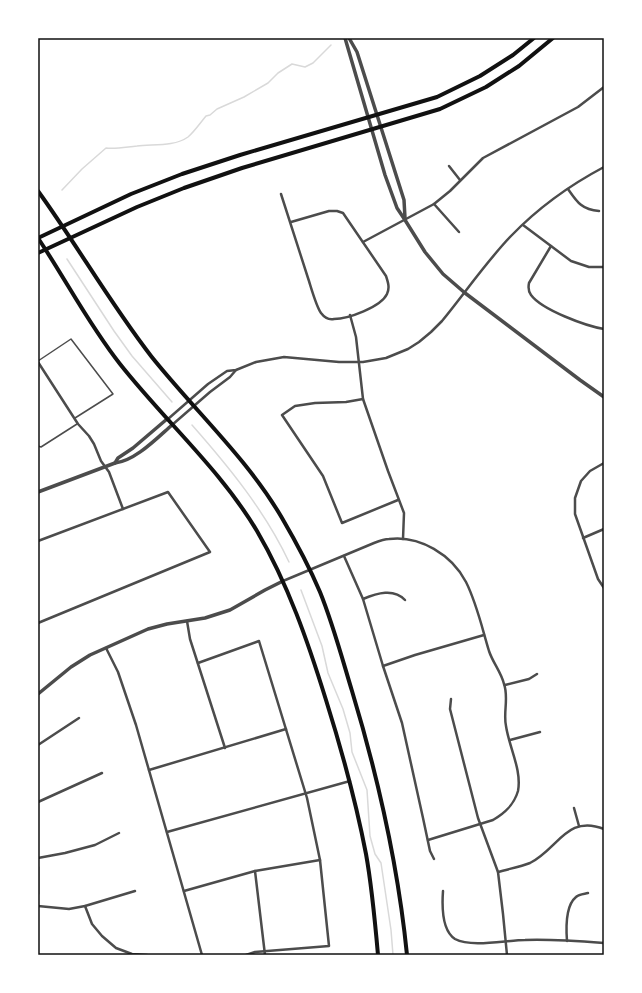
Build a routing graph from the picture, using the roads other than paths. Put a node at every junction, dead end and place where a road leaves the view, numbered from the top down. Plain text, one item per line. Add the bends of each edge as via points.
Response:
1 (345, 38) edge
2 (349, 38) edge
3 (534, 38) edge
4 (553, 38) edge
5 (604, 87) edge
6 (378, 115) junction
7 (368, 118) junction
8 (380, 126) junction
9 (372, 129) junction
10 (449, 166) dead end
11 (604, 167) edge
12 (460, 180) junction
13 (568, 189) junction
14 (38, 191) edge
15 (281, 194) dead end
16 (434, 204) junction
17 (599, 211) dead end
18 (405, 220) junction
19 (291, 222) junction
20 (523, 224) junction
21 (63, 226) junction
22 (459, 232) dead end
23 (38, 238) edge
24 (70, 239) junction
25 (364, 242) junction
26 (551, 246) junction
27 (46, 250) junction
28 (38, 253) edge
29 (604, 267) edge
30 (465, 293) junction
31 (350, 315) junction
32 (604, 329) edge
33 (38, 362) edge
34 (358, 362) junction
35 (236, 370) junction
36 (604, 397) edge
37 (363, 399) junction
38 (190, 401) junction
39 (195, 407) junction
40 (75, 418) junction
41 (167, 419) junction
42 (78, 424) junction
43 (172, 425) junction
44 (38, 446) edge
45 (114, 463) junction
46 (604, 463) edge
47 (105, 466) junction
48 (38, 492) edge
49 (398, 500) junction
50 (123, 509) junction
51 (604, 530) edge
52 (583, 538) junction
53 (403, 539) junction
54 (38, 541) edge
55 (344, 556) junction
56 (310, 570) junction
57 (283, 581) junction
58 (604, 588) edge
59 (363, 599) junction
60 (405, 600) dead end
61 (187, 621) junction
62 (38, 623) edge
63 (484, 635) junction
64 (106, 648) junction
65 (198, 664) junction
66 (383, 666) junction
67 (538, 674) dead end
68 (505, 685) junction
69 (38, 694) edge
70 (451, 698) dead end
71 (79, 718) dead end
72 (286, 729) junction
73 (540, 732) dead end
74 (510, 740) junction
75 (38, 745) edge
76 (225, 748) junction
77 (150, 770) junction
78 (102, 773) dead end
79 (350, 781) junction
80 (306, 792) junction
81 (38, 802) edge
82 (574, 808) dead end
83 (480, 825) junction
84 (579, 826) junction
85 (604, 829) edge
86 (167, 832) junction
87 (119, 833) dead end
88 (428, 840) junction
89 (38, 858) edge
90 (434, 859) dead end
91 (320, 860) junction
92 (38, 867) edge
93 (255, 871) junction
94 (498, 872) junction
95 (135, 891) dead end
96 (184, 891) junction
97 (443, 891) dead end
98 (38, 894) edge
99 (588, 894) dead end
100 (38, 906) edge
101 (85, 906) junction
102 (505, 941) junction
103 (567, 941) junction
104 (604, 943) edge
105 (265, 953) edge
106 (147, 955) edge
107 (202, 955) edge
108 (246, 955) edge
109 (378, 955) edge
110 (407, 955) edge
111 (507, 955) edge

1 - 7 street
2 - 6 street via 357,52
3 - 6 main road via 480,76 437,96
4 - 8 main road via 519,66 486,87 440,109
5 - 12 street via 578,107 490,154
6 - 7 main road
6 - 8 street
7 - 9 street
7 - 21 main road via 182,174 131,194
8 - 9 main road
8 - 18 street via 404,200
9 - 18 street via 397,208
9 - 24 main road via 184,188
10 - 12 street
11 - 13 street
12 - 16 street
13 - 17 street via 583,207
13 - 20 street
14 - 21 main road
15 - 19 street
16 - 18 street
16 - 22 street
18 - 25 street
18 - 30 street via 425,252 443,274
19 - 25 street via 337,211 343,213
19 - 31 street via 321,313 332,320
20 - 26 street
20 - 30 street via 500,248
21 - 23 main road
21 - 24 main road
23 - 27 main road
24 - 27 main road
24 - 38 main road via 135,334
25 - 31 street via 386,276 389,287 387,294 376,305
26 - 29 street via 571,261 589,267
26 - 32 street via 529,283 531,295 565,317
27 - 28 main road
27 - 41 main road via 102,340
30 - 34 street via 442,321 419,342 386,358
30 - 36 street
31 - 34 street via 356,337
33 - 40 street
33 - 40 lane via 71,340 113,394
34 - 35 street via 284,357 256,362
34 - 37 street
35 - 38 street via 227,372 208,384
35 - 39 street
37 - 49 street
37 - 49 street via 295,406 282,415 323,476 342,523
38 - 39 main road
38 - 41 street
39 - 43 street
39 - 56 main road via 230,446 266,493
40 - 42 street
41 - 43 main road
41 - 45 street
42 - 44 lane via 41,447
42 - 47 street via 89,436
43 - 45 street via 135,455
43 - 57 main road via 242,508
45 - 47 street
46 - 52 street via 590,471 577,490 575,514
47 - 48 street
47 - 50 street
49 - 53 street via 404,513
50 - 54 street
50 - 62 street via 168,492 210,552
51 - 52 street
52 - 58 street via 598,579
53 - 55 street via 374,542
53 - 63 street via 433,548 452,562 466,582
55 - 56 street
55 - 59 street
56 - 57 street
56 - 110 main road via 334,632 375,770 400,898
57 - 61 street via 230,610
57 - 79 main road via 315,665
59 - 60 street via 387,592 400,594
59 - 66 street
61 - 64 street via 148,629
61 - 65 street
63 - 66 street
63 - 68 street via 491,658
64 - 69 street via 77,662
64 - 77 street via 128,699
65 - 72 street via 259,641
65 - 76 street
66 - 88 street via 402,723
67 - 68 street
68 - 74 street via 505,725
70 - 83 street via 450,709
71 - 75 street
72 - 76 street
72 - 80 street
73 - 74 street
74 - 83 street via 518,776 516,796 501,816
76 - 77 street
77 - 86 street
78 - 81 street
79 - 80 street
79 - 109 main road via 366,856
80 - 86 street
80 - 91 street
82 - 84 street
83 - 88 street
83 - 94 street
84 - 85 street
84 - 94 street via 562,835 530,863
86 - 96 street
87 - 89 street via 95,844
88 - 90 street
91 - 93 street
91 - 105 street via 329,946
92 - 98 street
93 - 96 street
93 - 105 street
94 - 102 street
95 - 101 street
96 - 107 street
97 - 102 street via 442,906 447,930 455,938 470,943
99 - 103 street via 580,895 572,901 568,912
100 - 101 street via 69,909
101 - 106 street via 92,924 116,948 132,954
102 - 103 street
102 - 111 street
103 - 104 street
105 - 108 street via 255,952

